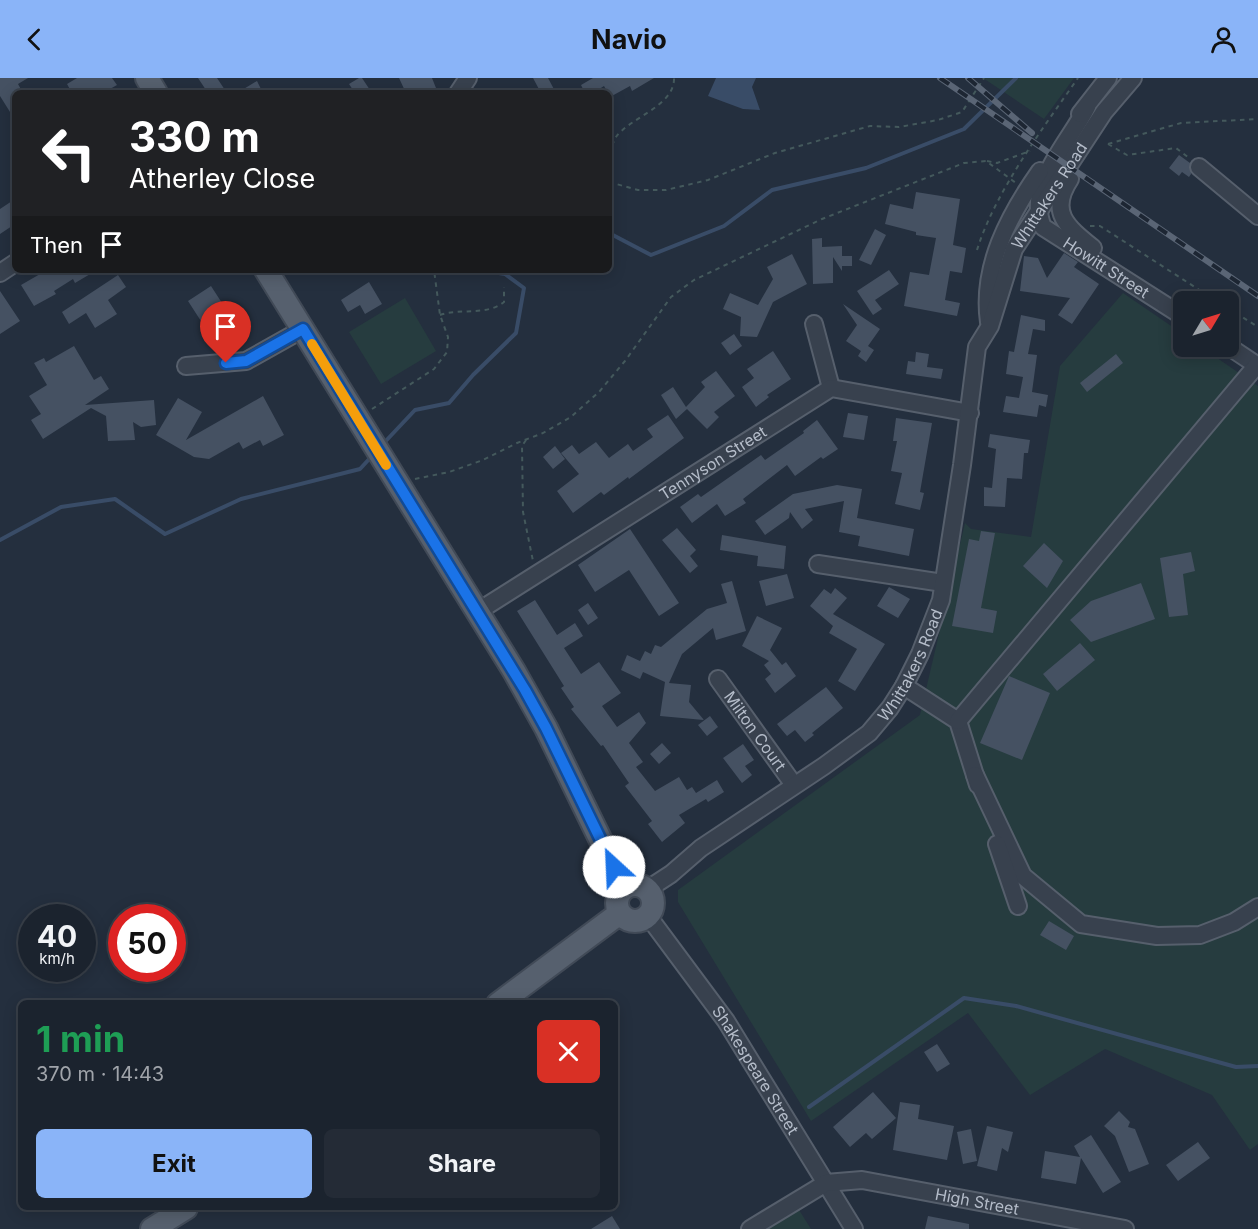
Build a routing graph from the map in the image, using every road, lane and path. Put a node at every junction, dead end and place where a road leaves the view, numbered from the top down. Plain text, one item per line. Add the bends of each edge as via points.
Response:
1 (674, 78) edge
2 (984, 78) edge
3 (1078, 78) edge
4 (1108, 78) edge
5 (1133, 78) edge
6 (1123, 93) junction
7 (1087, 107) junction
8 (1258, 119) edge
9 (612, 147) edge
10 (1030, 151) junction
11 (986, 161) junction
12 (1199, 166) joint
13 (1011, 181) junction
14 (612, 183) edge
15 (1027, 189) junction
16 (1258, 216) edge
17 (1040, 220) junction
18 (1075, 227) junction
19 (997, 248) junction
20 (977, 250) dead end
21 (268, 273) edge
22 (434, 273) edge
23 (504, 287) dead end
24 (1201, 291) edge
25 (1167, 306) junction
26 (1173, 310) edge
27 (440, 315) junction
28 (1239, 315) edge
29 (814, 324) dead end
30 (990, 326) junction
31 (1258, 327) edge
32 (303, 329) junction
33 (1239, 354) edge
34 (186, 366) dead end
35 (1257, 366) edge
36 (831, 388) junction
37 (970, 413) junction
38 (361, 425) junction
39 (526, 440) junction
40 (400, 487) junction
41 (818, 564) dead end
42 (539, 573) junction
43 (943, 583) junction
44 (477, 612) junction
45 (718, 679) dead end
46 (904, 686) junction
47 (958, 721) junction
48 (975, 775) junction
49 (794, 784) junction
50 (624, 888) junction
51 (648, 889) junction
52 (1018, 906) dead end
53 (1258, 907) edge
54 (620, 913) junction
55 (648, 916) junction
56 (503, 1000) edge
57 (826, 1183) junction
58 (183, 1210) edge
59 (152, 1229) edge
60 (750, 1229) edge
61 (854, 1229) edge
62 (1125, 1229) edge

1 - 9 path via 663,99 617,136
2 - 14 path via 962,112 938,120 899,127 870,126 776,153 708,180 666,190 638,190
3 - 10 path
4 - 7 street, Whittakers Road
5 - 6 street, Whittakers Road
6 - 17 street, Whittakers Road via 1104,112
6 - 18 street via 1062,191 1059,209
7 - 15 street, Whittakers Road via 1073,121
7 - 17 street via 1039,191
8 - 12 path via 1181,123 1108,144 1127,155 1176,148
10 - 11 path via 997,163
10 - 13 path
11 - 13 path
11 - 39 path via 964,163 877,196 694,280 671,297 599,392 571,417
12 - 16 street
13 - 15 path
13 - 20 path via 986,223
15 - 19 street, Whittakers Road
17 - 18 street via 1047,214
17 - 19 street via 1025,218
17 - 25 street, Howitt Street
17 - 30 street, Whittakers Road via 1020,239 1008,264
18 - 24 path via 1100,226
18 - 25 street
19 - 30 street, Whittakers Road via 986,303
21 - 32 main road
22 - 27 path
23 - 27 path via 504,302 496,309 454,310
25 - 26 street, Howitt Street
27 - 38 path via 448,337 447,352 434,369 378,404
28 - 31 path
29 - 36 street
30 - 37 street, Whittakers Road via 977,347
32 - 34 street via 246,361
32 - 38 main road
33 - 35 street
35 - 47 street
36 - 37 street
36 - 42 street, Tennyson Street
37 - 43 street, Whittakers Road
38 - 40 main road
39 - 40 path via 483,460
39 - 42 path via 522,446 523,513 530,554
40 - 44 main road
41 - 43 street
42 - 44 street, Tennyson Street
43 - 46 street, Whittakers Road via 941,600
44 - 50 main road via 546,728
45 - 49 street, Milton Court
46 - 47 street
46 - 49 street, Whittakers Road via 869,733
47 - 48 street
48 - 52 street
48 - 53 street via 1023,876 1081,924 1157,936 1200,935 1234,922
49 - 51 street, Whittakers Road
50 - 51 main road via 636,884
50 - 54 main road via 617,899
51 - 55 main road via 653,900
54 - 55 main road via 631,920
54 - 56 main road
55 - 57 street, Shakespeare Street via 726,1021
57 - 60 street
57 - 61 street, Shakespeare Street
57 - 62 street, High Street via 862,1180 890,1184
58 - 59 main road

